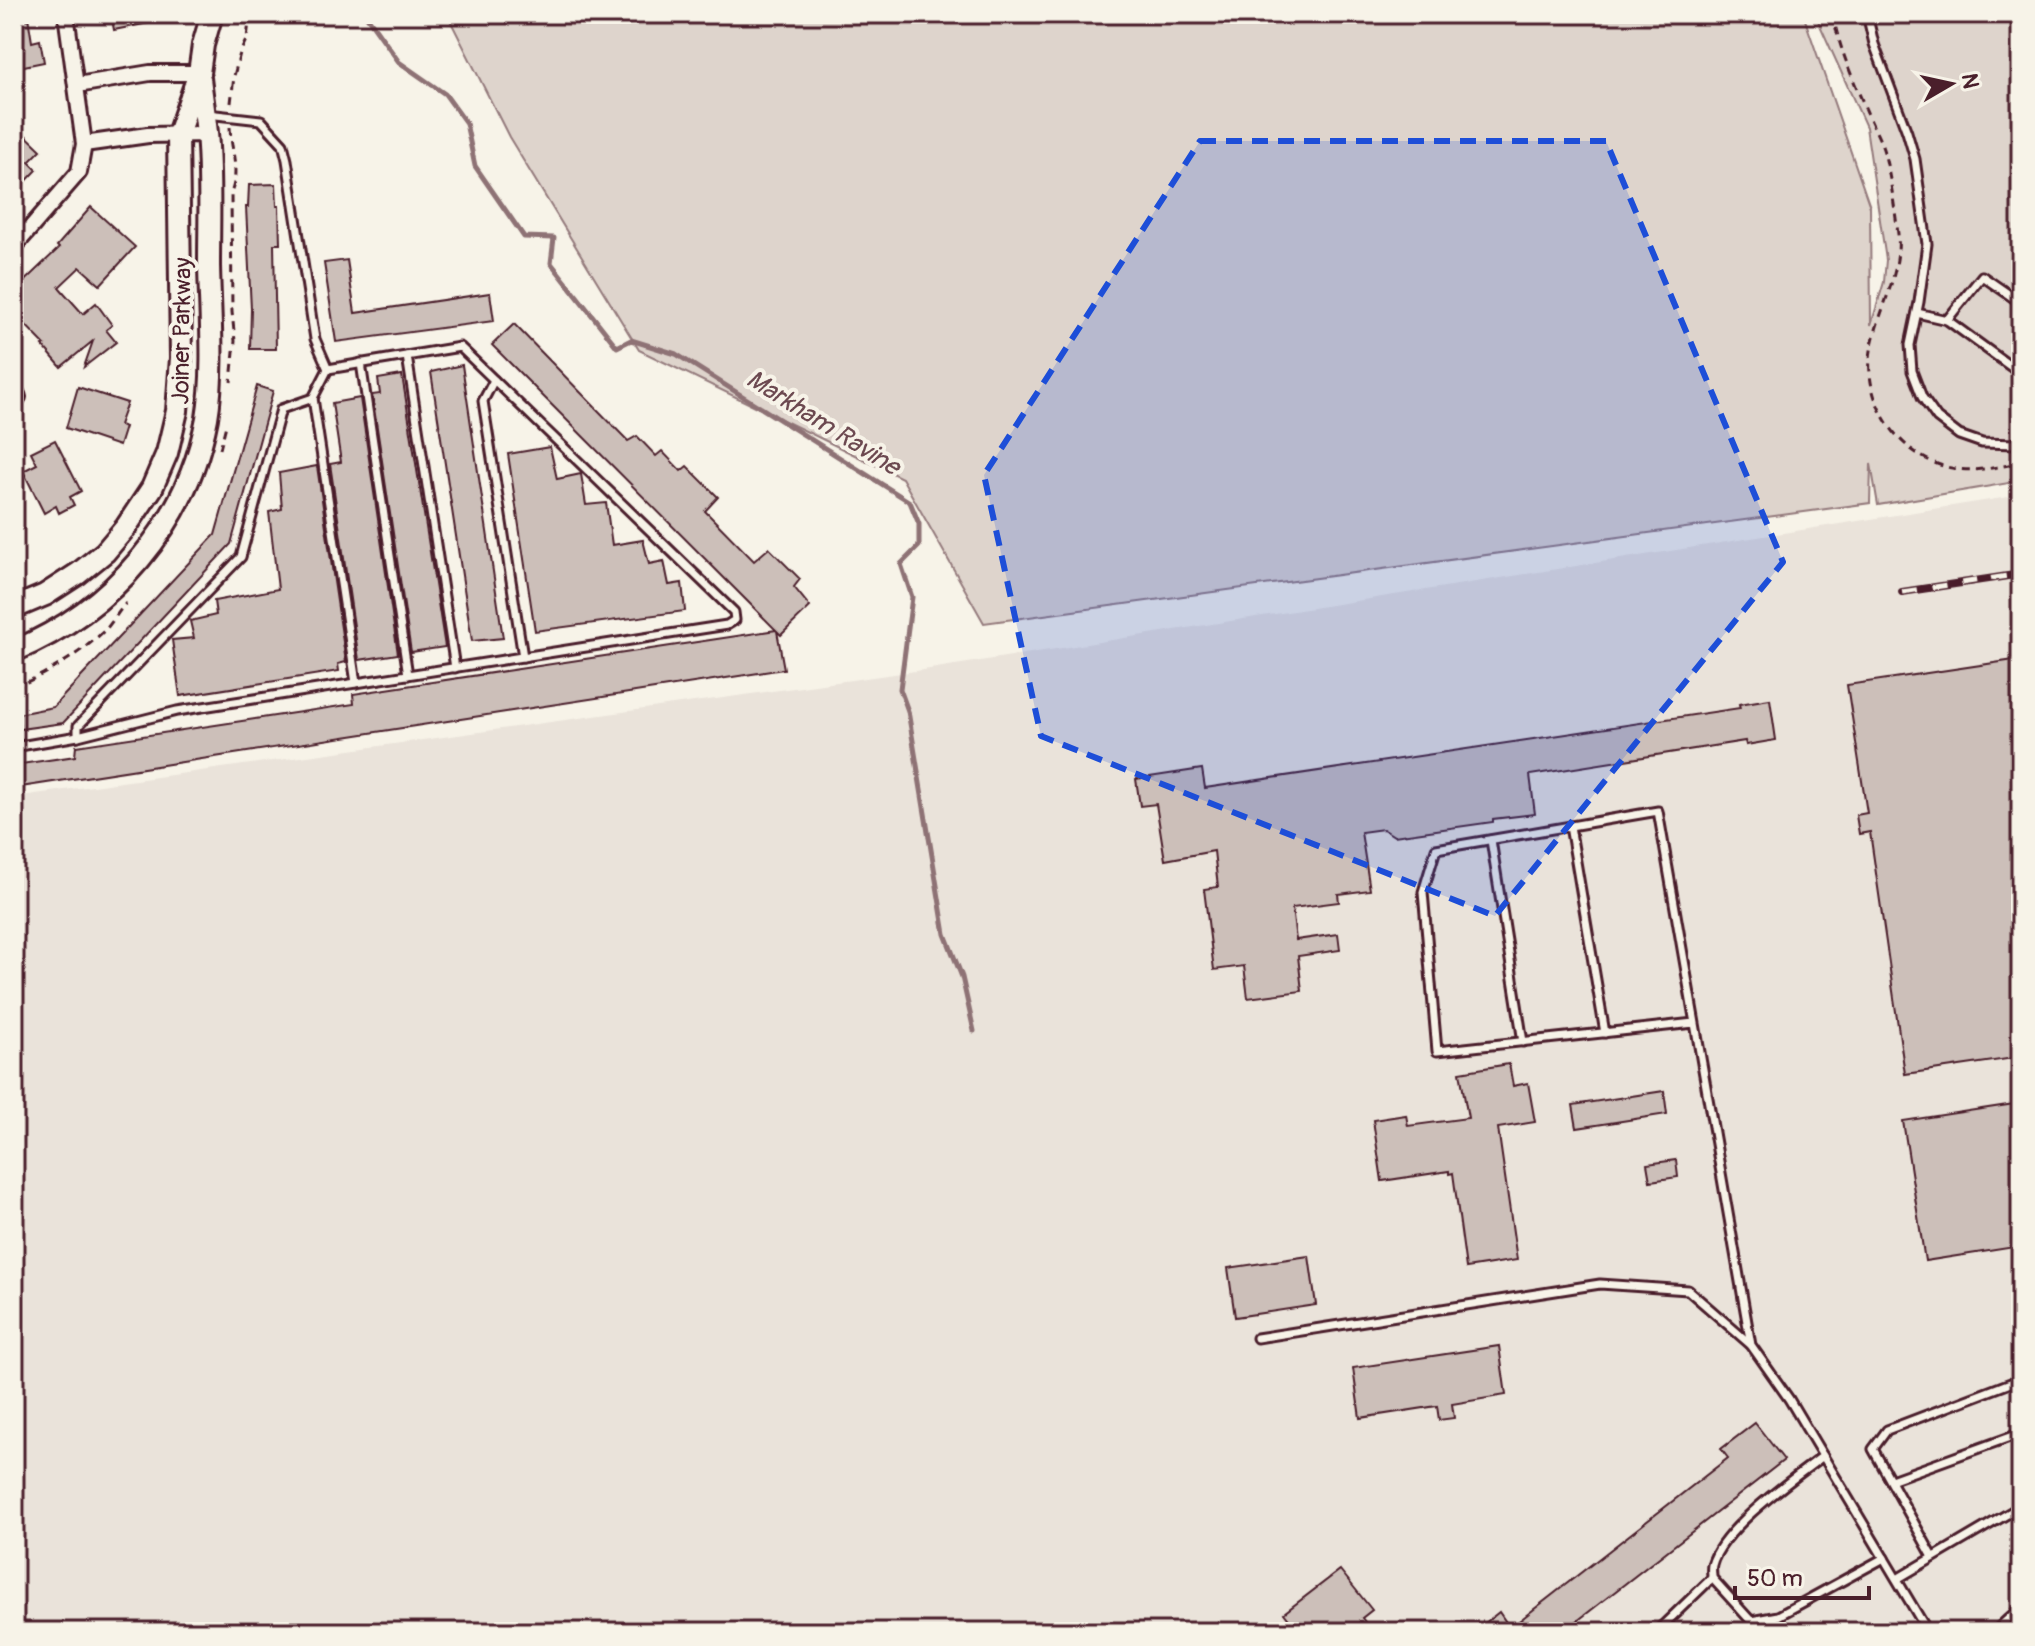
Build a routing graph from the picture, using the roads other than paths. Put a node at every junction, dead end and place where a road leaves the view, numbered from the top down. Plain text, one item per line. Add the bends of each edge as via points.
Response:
1 (66, 14) edge
2 (212, 14) edge
3 (1867, 14) edge
4 (199, 73) junction
5 (77, 85) junction
6 (206, 124) junction
7 (178, 134) junction
8 (84, 144) junction
9 (14, 247) edge
10 (2021, 303) edge
11 (1917, 313) junction
12 (1947, 320) junction
13 (407, 356) junction
14 (361, 363) junction
15 (328, 369) junction
16 (2021, 374) edge
17 (494, 380) junction
18 (313, 398) junction
19 (2021, 442) edge
20 (14, 608) edge
21 (14, 651) edge
22 (523, 657) junction
23 (455, 668) junction
24 (408, 675) junction
25 (356, 683) junction
26 (78, 736) junction
27 (14, 747) edge
28 (1570, 826) junction
29 (1491, 840) junction
30 (1694, 1023) junction
31 (1605, 1033) junction
32 (1523, 1042) junction
33 (1257, 1338) dead end
34 (1751, 1345) junction
35 (2021, 1379) edge
36 (2021, 1433) edge
37 (1823, 1456) junction
38 (1891, 1480) junction
39 (2021, 1506) edge
40 (1933, 1557) junction
41 (1884, 1558) junction
42 (1712, 1578) junction
43 (1897, 1579) junction
44 (2021, 1607) edge
45 (1656, 1632) edge
46 (1928, 1632) edge
47 (1994, 1632) edge

1 - 5 street
2 - 4 street, Joiner Parkway
3 - 11 lane via 1915,159 1927,244
4 - 5 street via 150,73
4 - 6 street, Joiner Parkway
4 - 7 street, Joiner Parkway
5 - 8 street
6 - 7 street
6 - 15 lane via 230,115 261,120 283,144 315,339
6 - 21 street, Joiner Parkway via 211,361 207,416 195,463 180,501 128,574 63,627
7 - 8 street
7 - 20 street, Joiner Parkway via 181,358 167,453 152,488 105,552 45,595
8 - 9 street via 79,172
10 - 12 lane via 1982,276
11 - 12 lane
11 - 19 lane via 1910,345 1912,371 1937,418 1959,435 1982,443
12 - 16 lane
13 - 14 lane
13 - 17 lane via 460,347
13 - 23 lane
14 - 15 lane
14 - 24 lane
15 - 18 lane
17 - 22 lane via 483,401
17 - 22 lane via 734,612 735,620
18 - 25 lane
18 - 26 lane via 281,409 241,557 78,726
22 - 23 lane
23 - 24 lane
24 - 25 lane
25 - 26 lane via 177,711
26 - 27 lane
28 - 29 lane
28 - 30 lane via 1658,811
28 - 31 lane
29 - 32 lane
29 - 32 lane via 1436,849 1423,892 1437,1051
30 - 31 lane
30 - 34 lane
31 - 32 lane
33 - 34 lane via 1600,1284 1688,1290
34 - 37 lane
35 - 38 lane via 1887,1430 1873,1449
36 - 38 lane
37 - 41 lane
37 - 42 lane via 1751,1512 1725,1542
38 - 40 lane
39 - 40 lane
40 - 43 lane
41 - 42 lane via 1778,1616 1751,1621
41 - 43 lane
42 - 45 lane
43 - 46 lane
44 - 47 lane

